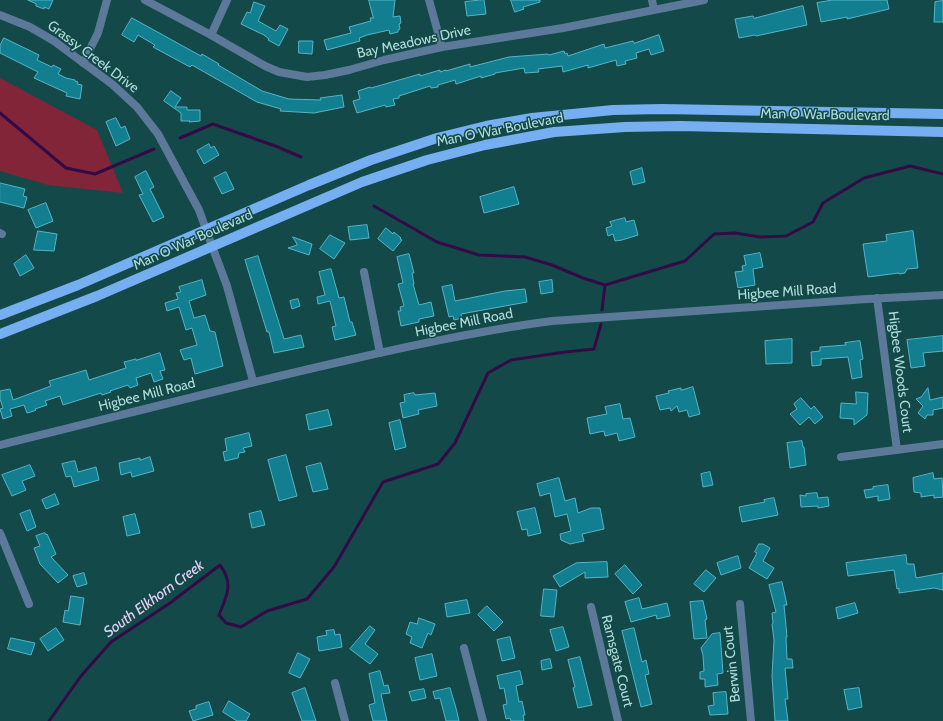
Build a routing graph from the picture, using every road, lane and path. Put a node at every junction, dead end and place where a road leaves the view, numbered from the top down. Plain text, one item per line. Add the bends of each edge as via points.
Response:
1 (107, 0) edge
2 (145, 0) edge
3 (227, 0) edge
4 (429, 0) edge
5 (652, 0) edge
6 (704, 0) edge
7 (654, 10) junction
8 (0, 15) edge
9 (211, 35) junction
10 (442, 47) junction
11 (83, 63) junction
12 (943, 114) edge
13 (943, 132) edge
14 (206, 229) junction
15 (212, 246) junction
16 (364, 272) dead end
17 (943, 295) edge
18 (877, 298) junction
19 (0, 315) edge
20 (0, 334) edge
21 (380, 353) junction
22 (253, 381) junction
23 (943, 444) edge
24 (0, 445) edge
25 (897, 450) junction
26 (841, 457) dead end
27 (0, 533) edge
28 (29, 604) dead end
29 (740, 604) dead end
30 (591, 607) dead end
31 (464, 648) dead end
32 (335, 683) dead end
33 (345, 721) edge
34 (483, 721) edge
35 (618, 721) edge
36 (751, 721) edge

1 - 11 street via 98,33
2 - 9 street, Bay Meadows Drive
3 - 9 street
4 - 10 street
5 - 7 street
6 - 7 street, Bay Meadows Drive
7 - 10 street, Bay Meadows Drive via 563,28
8 - 11 street, Grassy Creek Drive via 30,27
9 - 10 street, Bay Meadows Drive via 279,72 307,76 349,70
11 - 14 street, Grassy Creek Drive via 112,84 146,117 186,185
12 - 14 main road, Man O War Boulevard via 662,109 613,110 532,118 462,132 404,149 316,182
13 - 15 main road, Man O War Boulevard via 668,126 554,132 457,151 392,171
14 - 15 street, Grassy Creek Drive
14 - 19 main road, Man O War Boulevard via 78,285
15 - 20 main road, Man O War Boulevard via 97,296
15 - 22 street, Grassy Creek Drive via 227,286
16 - 21 street
17 - 18 street, Higbee Mill Road
18 - 21 street, Higbee Mill Road via 552,321
18 - 25 street, Higbee Woods Court
21 - 22 street, Higbee Mill Road
22 - 24 street, Higbee Mill Road
23 - 25 street, Higbee Woods Court
25 - 26 street, Higbee Woods Court
27 - 28 street
29 - 36 street, Berwin Court
30 - 35 street, Ramsgate Court
31 - 34 street
32 - 33 street

